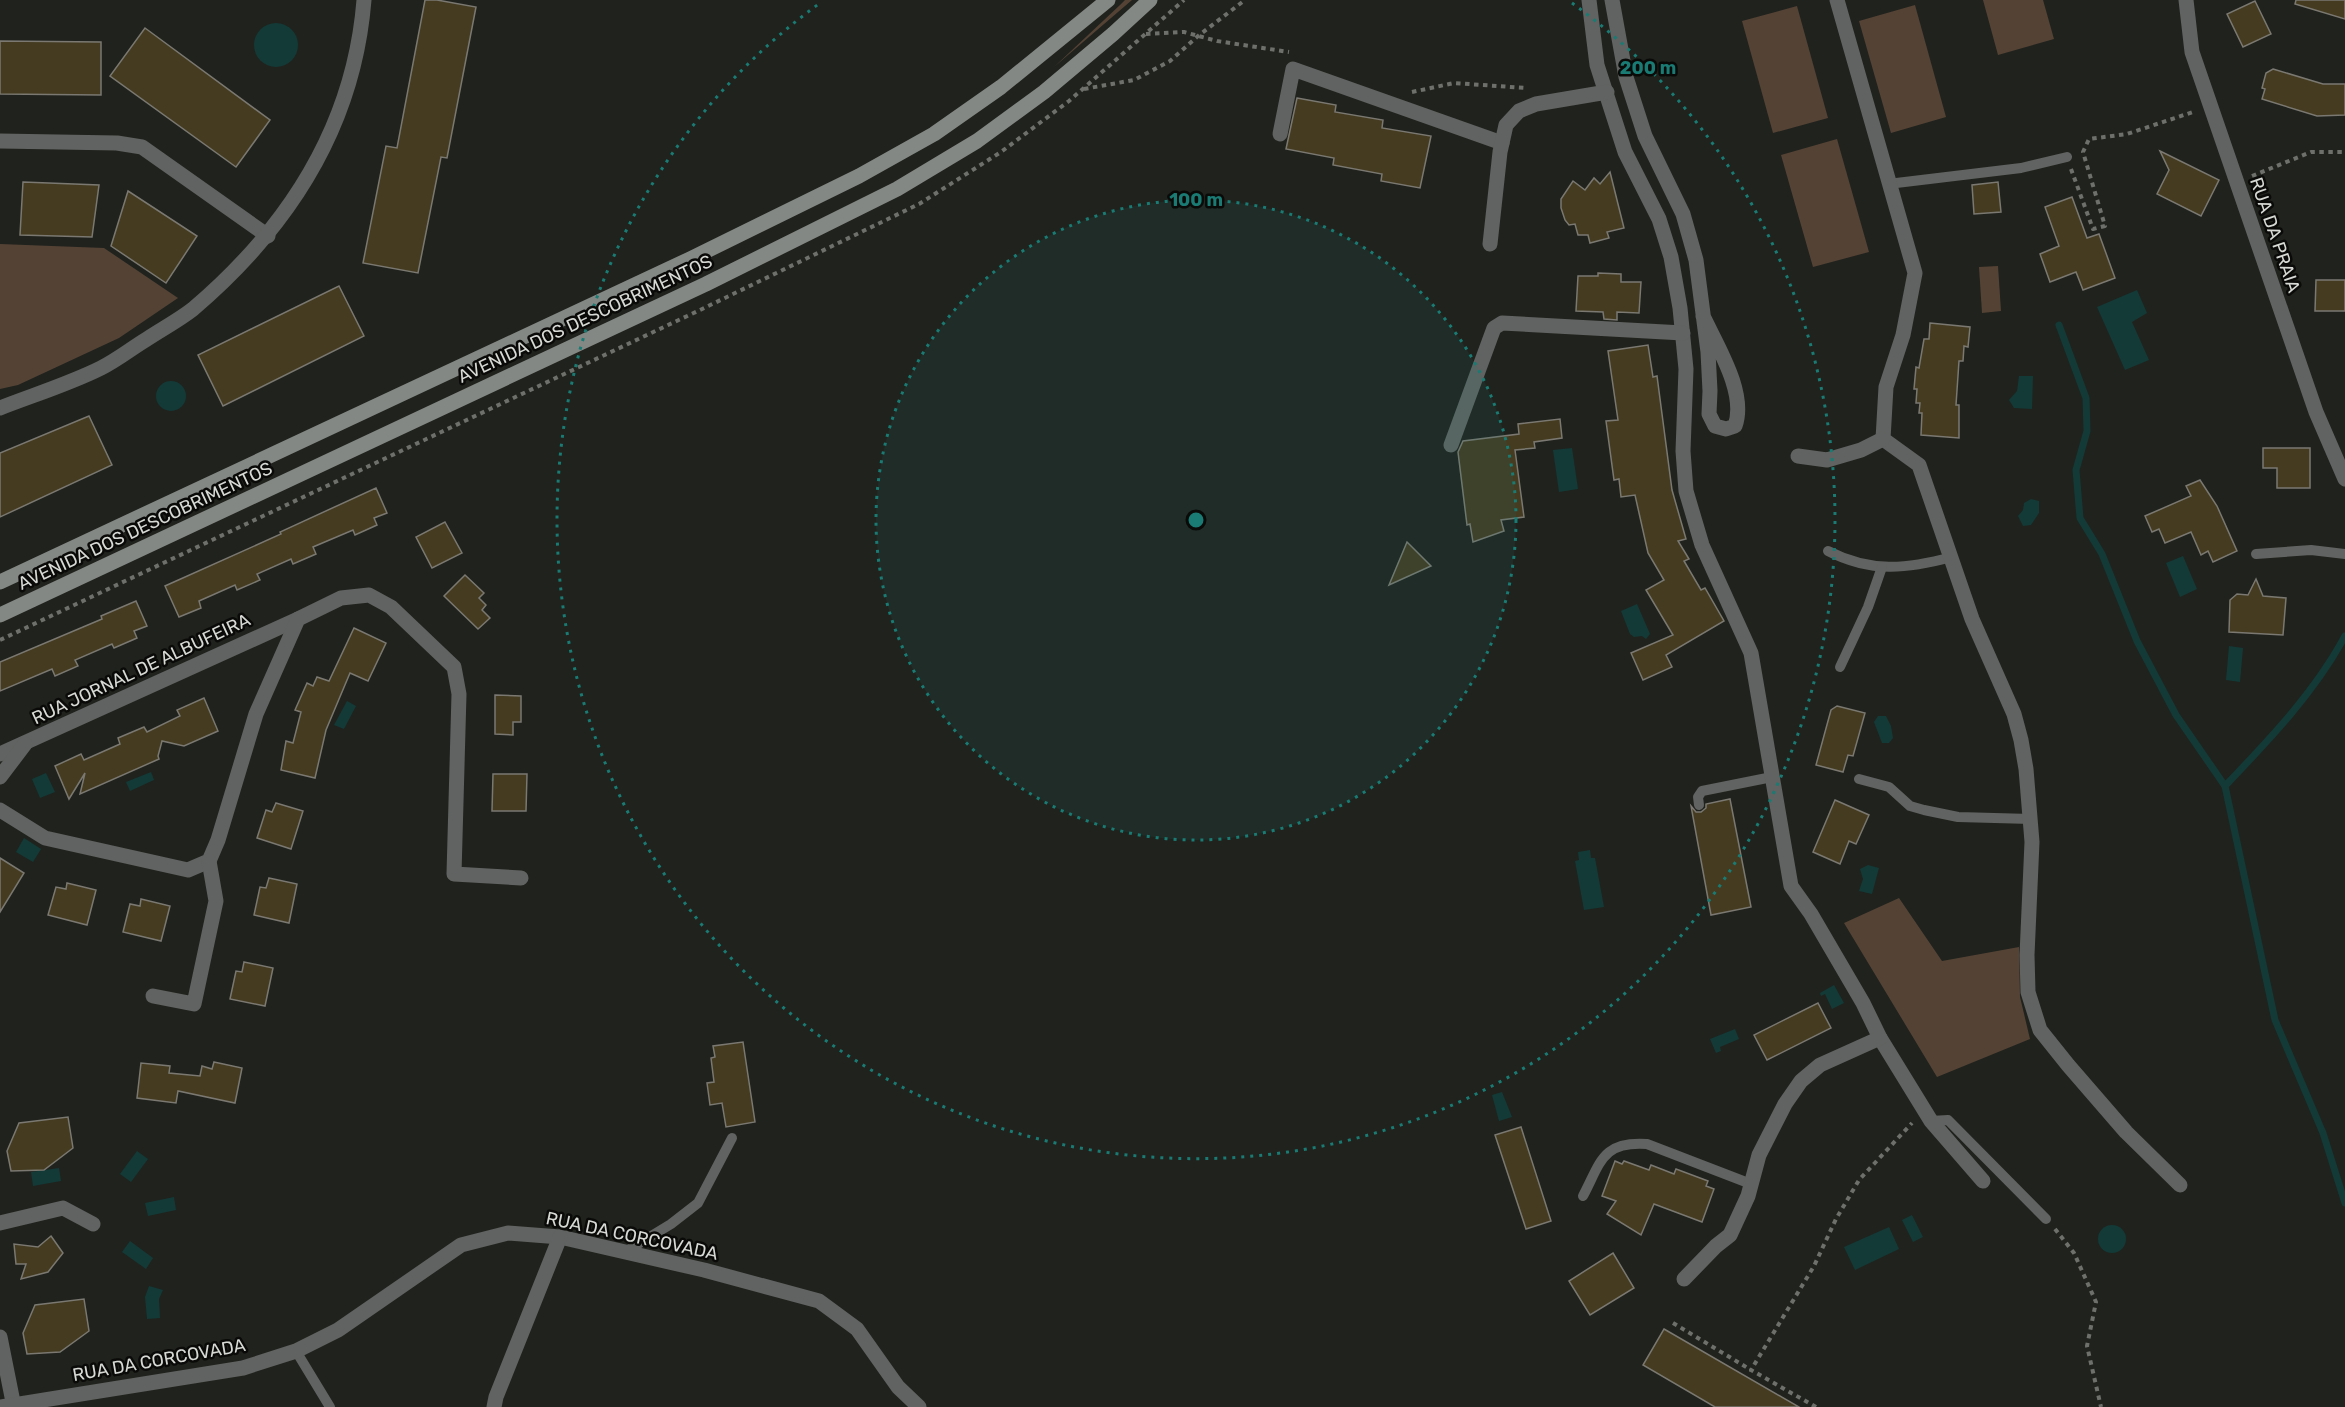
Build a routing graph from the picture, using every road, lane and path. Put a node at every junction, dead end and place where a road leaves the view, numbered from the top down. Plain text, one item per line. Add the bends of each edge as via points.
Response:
1 (364, 0) edge
2 (1108, 0) edge
3 (1150, 0) edge
4 (1245, 0) edge
5 (1589, 0) edge
6 (1612, 0) edge
7 (1837, 0) edge
8 (2186, 0) edge
9 (1146, 34) dead end
10 (1198, 36) junction
11 (1294, 53) dead end
12 (1084, 89) dead end
13 (1409, 92) dead end
14 (1606, 92) junction
15 (1553, 101) junction
16 (2211, 106) junction
17 (1280, 134) dead end
18 (0, 141) edge
19 (1502, 143) junction
20 (2345, 152) edge
21 (2067, 158) joint
22 (2236, 183) junction
23 (1888, 184) junction
24 (268, 236) junction
25 (1490, 244) dead end
26 (1703, 316) junction
27 (1683, 333) junction
28 (0, 408) edge
29 (1883, 439) junction
30 (1451, 445) dead end
31 (1798, 456) dead end
32 (2345, 479) edge
33 (1828, 551) dead end
34 (2256, 554) dead end
35 (2345, 554) edge
36 (1952, 558) junction
37 (1882, 567) junction
38 (0, 582) edge
39 (0, 615) edge
40 (298, 619) junction
41 (1840, 668) dead end
42 (25, 744) junction
43 (0, 754) edge
44 (0, 777) edge
45 (1772, 777) junction
46 (1859, 779) dead end
47 (0, 800) edge
48 (1699, 805) dead end
49 (6, 814) edge
50 (2031, 819) junction
51 (209, 861) junction
52 (521, 878) dead end
53 (153, 996) dead end
54 (1880, 1038) junction
55 (1924, 1120) junction
56 (732, 1138) dead end
57 (1983, 1181) dead end
58 (1751, 1184) junction
59 (2180, 1185) dead end
60 (1583, 1196) dead end
61 (2046, 1219) joint
62 (0, 1223) edge
63 (93, 1224) dead end
64 (560, 1237) junction
65 (625, 1252) junction
66 (1684, 1278) dead end
67 (1673, 1323) dead end
68 (0, 1337) edge
69 (296, 1351) junction
70 (1751, 1370) junction
71 (9, 1406) edge
72 (330, 1407) edge
73 (494, 1407) edge
74 (919, 1407) edge
75 (1816, 1407) edge
76 (2101, 1407) edge

1 - 24 street via 351,78 337,116 300,190
2 - 38 street, AVENIDA DOS DESCOBRIMENTOS via 1001,87 934,134 859,176
3 - 39 street, AVENIDA DOS DESCOBRIMENTOS via 1044,92 977,141 897,189 706,284
4 - 10 path
5 - 14 street via 1597,64
6 - 26 street via 1626,77 1645,136 1683,214 1696,260
7 - 23 street
8 - 16 street, RUA DA PRAIA via 2192,52
9 - 10 path via 1184,32
10 - 11 path
10 - 12 path via 1170,61 1134,81
13 - 15 path via 1473,83 1532,88
14 - 15 street
14 - 27 street via 1625,152 1659,219 1673,267
15 - 19 street via 1518,111 1506,125
16 - 21 path via 2127,134 2089,139 2083,152 2105,226 2093,229
16 - 22 street, RUA DA PRAIA
17 - 19 street via 1293,69
18 - 24 street via 142,147
19 - 25 street
20 - 22 path via 2311,152
21 - 23 lane via 2020,168
22 - 32 street, RUA DA PRAIA via 2316,412
23 - 29 street via 1915,273 1904,336 1886,387
24 - 28 street via 192,310 102,367
26 - 26 street via 1710,391 1708,414 1715,426 1726,429 1735,426 1739,416 1738,397
27 - 30 street via 1502,323 1494,328
27 - 45 street via 1686,491 1702,545 1751,653
29 - 31 street via 1827,460
29 - 36 street via 1919,465
33 - 37 lane via 1848,561
34 - 35 lane via 2311,550
36 - 37 lane via 1918,566
36 - 50 street via 1972,619 2014,714 2026,769
37 - 41 lane
40 - 42 street, RUA JORNAL DE ALBUFEIRA
40 - 51 street via 256,714
40 - 52 street, RUA JORNAL DE ALBUFEIRA via 341,598 369,595 392,607 454,667 459,694 454,874
42 - 43 street, RUA JORNAL DE ALBUFEIRA
42 - 44 street
45 - 48 lane via 1702,791
45 - 54 street via 1791,886 1823,934
46 - 50 lane via 1889,787 1910,806 1924,810 1958,817
47 - 49 street
49 - 51 street via 45,838 188,870
50 - 59 street via 2028,992 2040,1030 2126,1132
51 - 53 street via 216,901 194,1004
54 - 55 street
54 - 58 street via 1821,1065 1801,1081 1759,1155
55 - 57 street
55 - 61 lane via 1948,1120
55 - 70 path via 1859,1180 1814,1266
56 - 65 lane via 698,1203
58 - 60 lane via 1647,1144 1634,1143 1622,1144 1604,1156
58 - 66 street via 1730,1235
61 - 76 path via 2074,1253 2096,1302 2087,1346
62 - 63 street via 63,1208
64 - 65 street, RUA DA CORCOVADA
64 - 69 street, RUA DA CORCOVADA via 508,1233 461,1245 338,1330
64 - 73 street
65 - 74 street, RUA DA CORCOVADA via 819,1301 856,1329 898,1387
67 - 70 path
68 - 71 street
69 - 71 street, RUA DA CORCOVADA via 243,1368
69 - 72 lane
70 - 75 path

